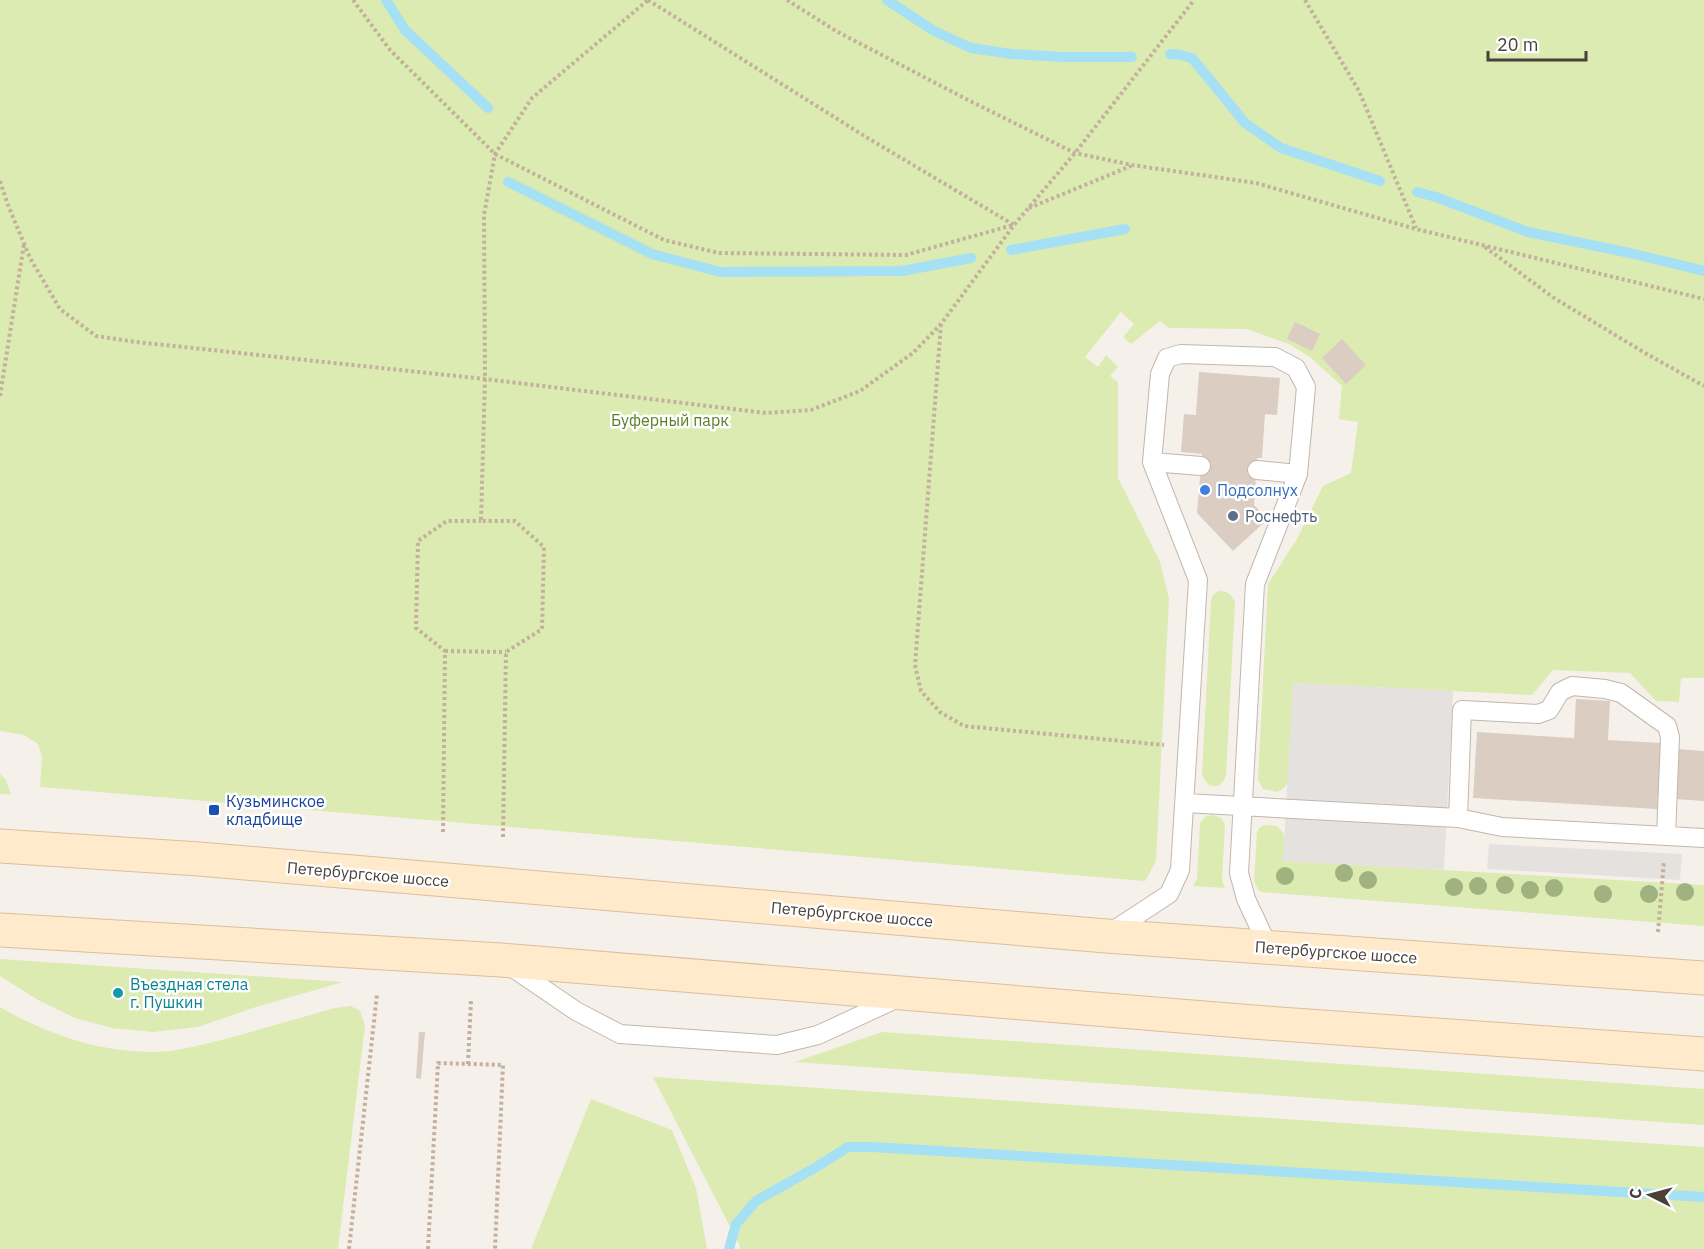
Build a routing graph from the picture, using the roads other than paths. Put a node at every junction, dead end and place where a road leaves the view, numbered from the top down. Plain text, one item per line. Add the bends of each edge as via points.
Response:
1 (1152, 462) junction
2 (1201, 466) dead end
3 (1257, 470) dead end
4 (1298, 474) junction
5 (1185, 802) junction
6 (1242, 806) junction
7 (1458, 819) junction
8 (1666, 836) junction
9 (1704, 838) edge
10 (0, 846) edge
11 (0, 930) edge
12 (1106, 936) junction
13 (1269, 948) junction
14 (501, 960) junction
15 (1704, 978) edge
16 (908, 994) junction
17 (1704, 1054) edge

1 - 2 lane
1 - 4 lane via 1161,374 1167,358 1181,354 1275,357 1296,368 1306,387
1 - 5 lane via 1198,580
3 - 4 lane
4 - 6 lane via 1255,584
5 - 6 lane
5 - 12 lane via 1180,870 1169,894
6 - 7 lane
6 - 13 lane via 1239,873 1246,900
7 - 8 lane via 1502,827
7 - 8 lane via 1462,710 1538,714 1549,710 1560,692 1572,686 1621,693 1667,726 1670,737
8 - 9 lane
10 - 12 main road, Петербургское шоссе via 211,860
11 - 14 main road
12 - 13 main road, Петербургское шоссе
13 - 15 main road, Петербургское шоссе
14 - 16 main road
14 - 16 lane via 576,1011 620,1034 777,1045 818,1035
16 - 17 main road

